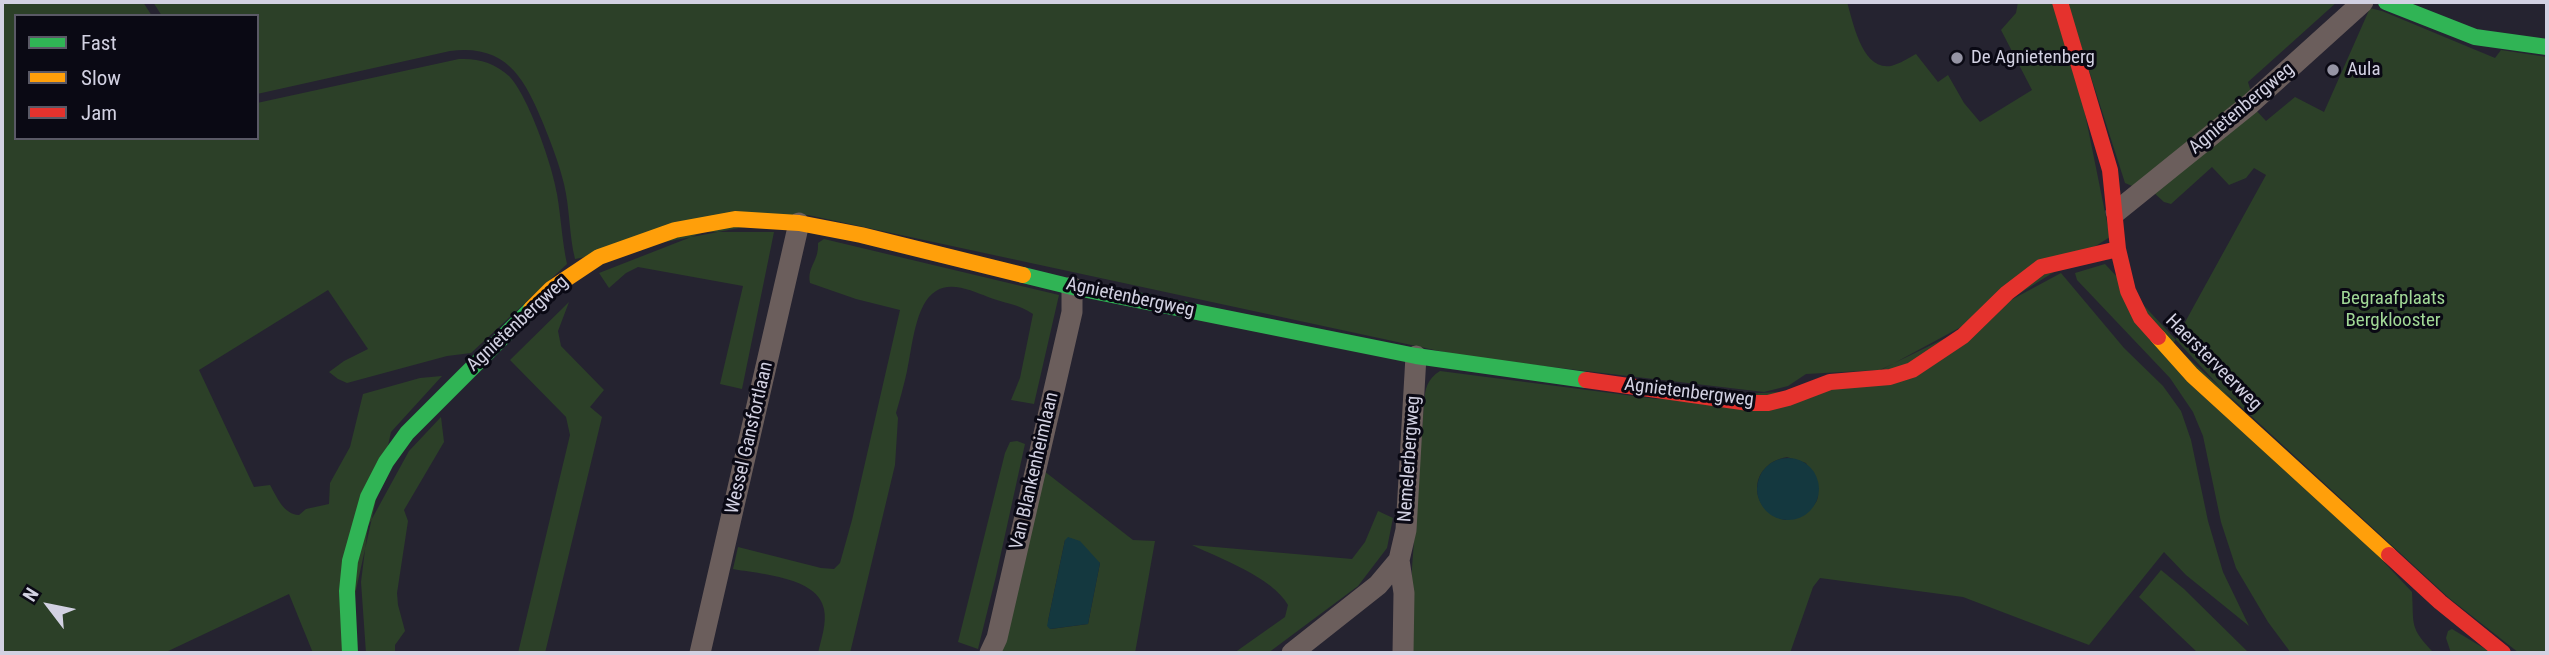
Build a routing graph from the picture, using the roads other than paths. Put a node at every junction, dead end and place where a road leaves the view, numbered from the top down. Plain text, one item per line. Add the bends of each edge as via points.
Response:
1 (2060, 2) edge
2 (2363, 2) edge
3 (2386, 2) edge
4 (2547, 47) edge
5 (2116, 212) junction
6 (799, 223) junction
7 (2118, 249) junction
8 (1072, 286) junction
9 (1416, 356) junction
10 (1399, 560) junction
11 (350, 653) edge
12 (700, 653) edge
13 (990, 653) edge
14 (1292, 653) edge
15 (1403, 653) edge
16 (2503, 653) edge

1 - 5 street, Haersterveerweg via 2110,170
2 - 5 street, Agnietenbergweg via 2250,104
3 - 4 street via 2475,37
5 - 7 street, Haersterveerweg
6 - 8 street, Agnietenbergweg via 941,252
6 - 11 street, Agnietenbergweg via 735,219 675,230 599,257 551,289 407,433 386,462 362,515 350,561
6 - 12 street, Wessel Gansfortlaan
7 - 9 street, Agnietenbergweg via 2041,267 1964,336 1912,370 1889,377 1830,382 1768,402 1739,402
7 - 16 street, Haersterveerweg via 2137,311 2168,351 2351,523
8 - 9 street, Agnietenbergweg
8 - 13 street, Van Blankenheimlaan via 1072,312
9 - 10 street, Nemelerbergweg via 1406,530
10 - 14 street, Nemelerbergweg via 1378,585
10 - 15 street, Nemelerbergweg via 1404,593

